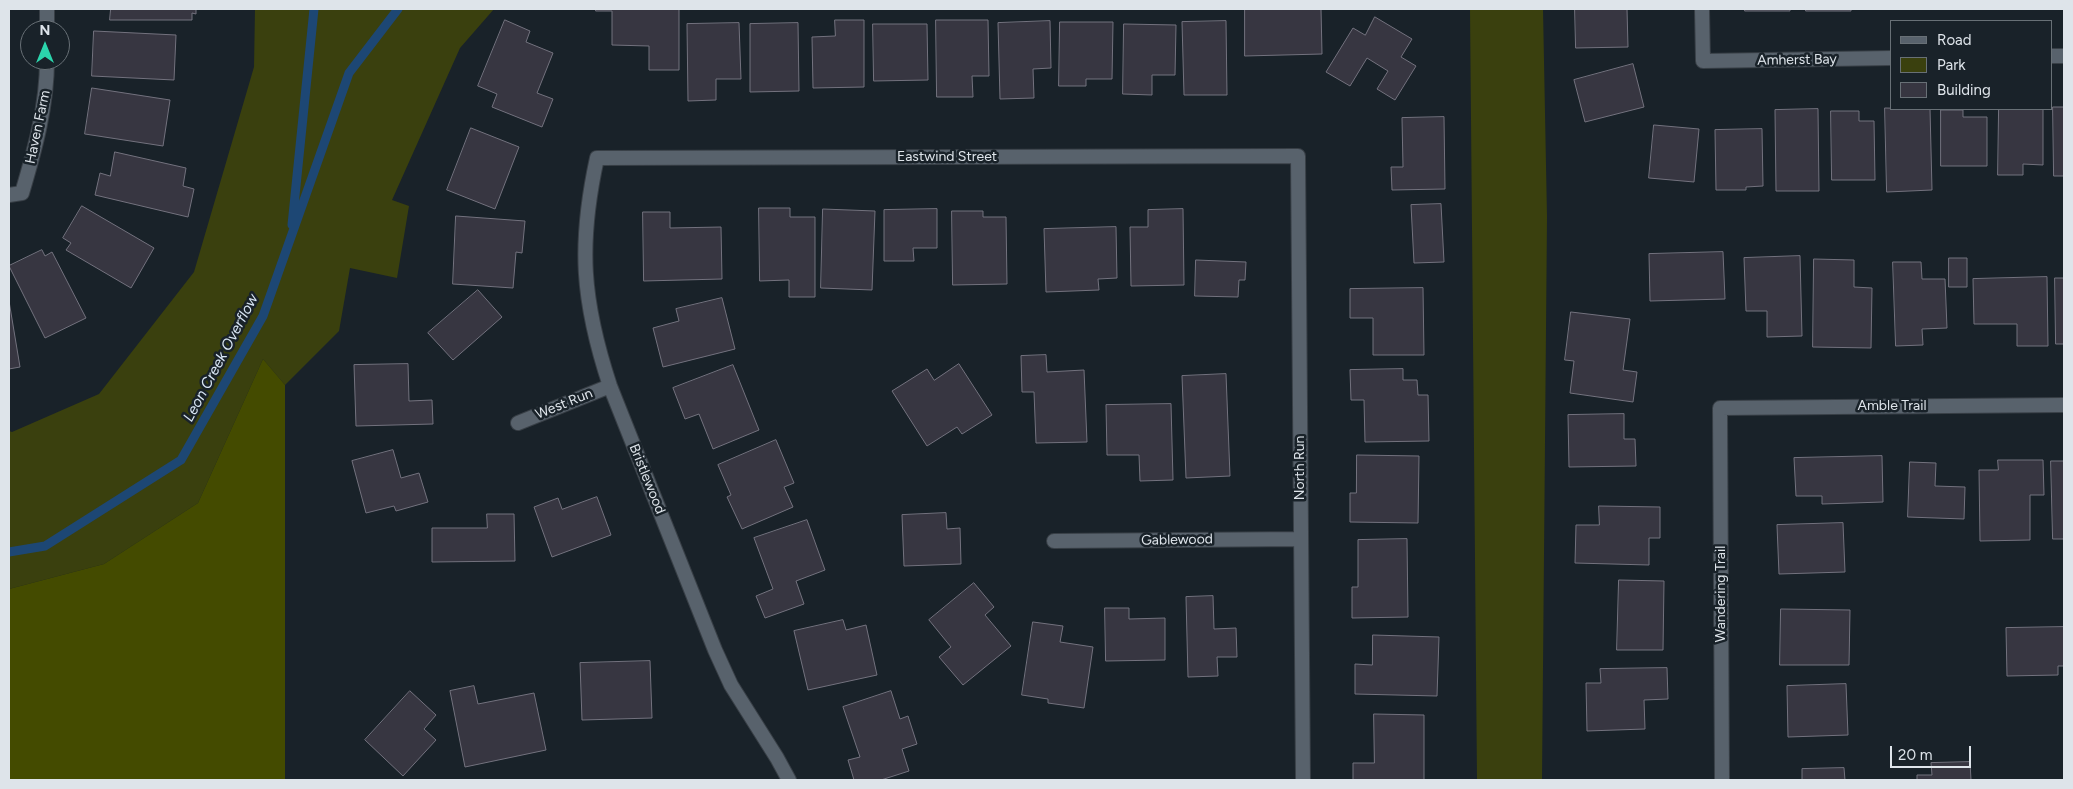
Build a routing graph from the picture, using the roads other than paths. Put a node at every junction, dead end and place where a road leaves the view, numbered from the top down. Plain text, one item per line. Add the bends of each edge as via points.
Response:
1 (1702, 9) edge
2 (1890, 58) edge
3 (47, 70) edge
4 (1298, 156) joint
5 (597, 158) joint
6 (15, 194) edge
7 (610, 386) junction
8 (2064, 405) edge
9 (1720, 408) joint
10 (518, 423) dead end
11 (1301, 539) junction
12 (1054, 541) dead end
13 (788, 780) edge
14 (1303, 780) edge
15 (1722, 780) edge

1 - 2 street, Amherst Bay via 1703,61
3 - 6 street, Haven Farm via 40,133
4 - 5 street, Eastwind Street
4 - 11 street, North Run
5 - 7 street, Bristlewood via 589,196 585,271 597,346
7 - 10 street, West Run
7 - 13 street, Bristlewood via 719,659
8 - 9 street, Amble Trail
9 - 15 street, Wandering Trail
11 - 12 street, Gablewood
11 - 14 street, North Run

